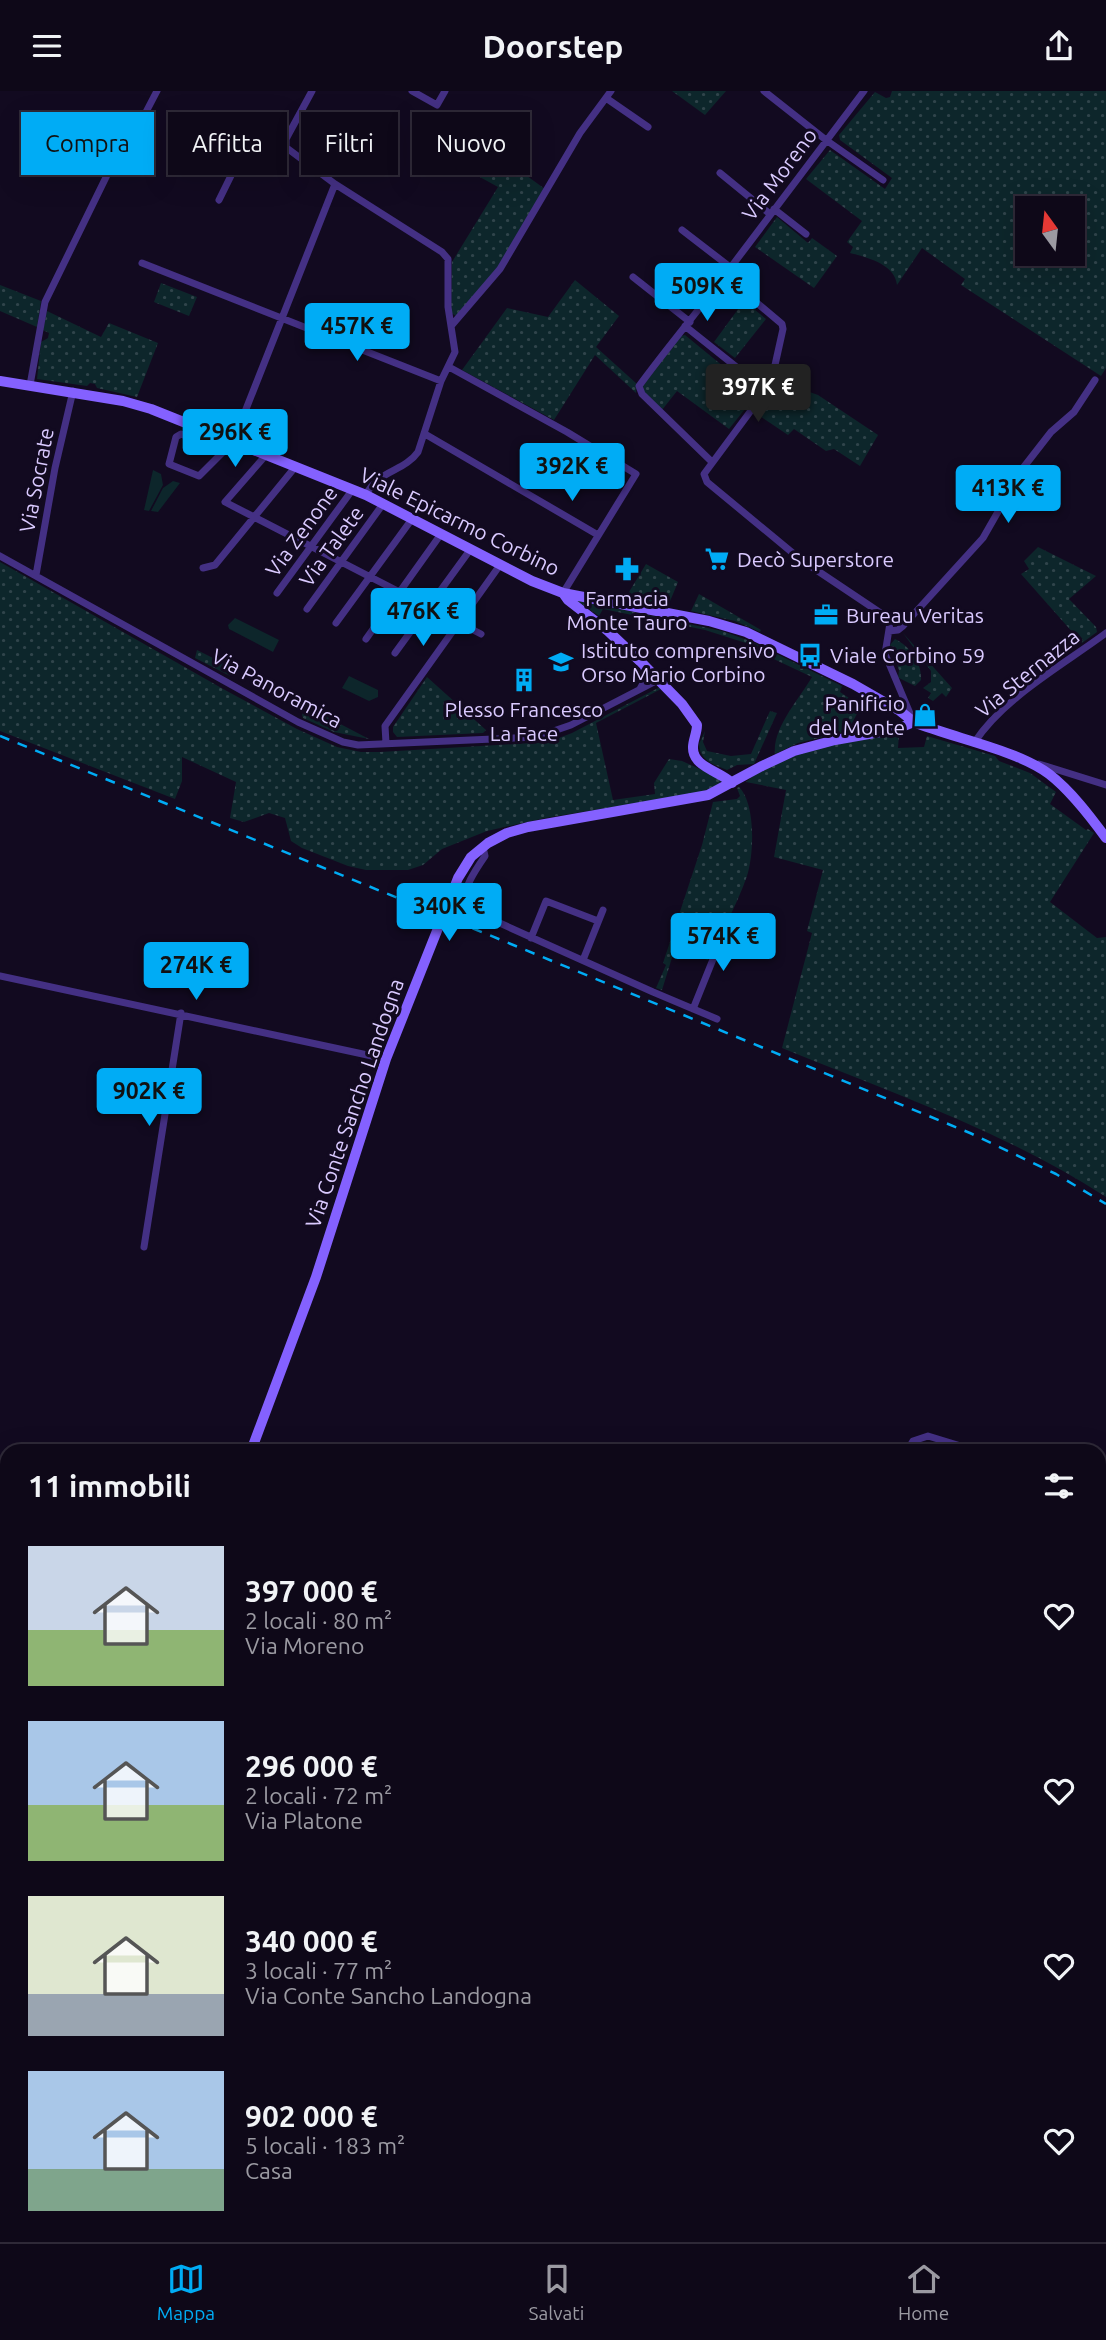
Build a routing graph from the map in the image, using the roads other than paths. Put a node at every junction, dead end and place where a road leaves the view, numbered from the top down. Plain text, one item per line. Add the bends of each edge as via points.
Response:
1 (157, 91) edge
2 (313, 91) edge
3 (412, 91) edge
4 (445, 91) edge
5 (764, 91) edge
6 (864, 91) edge
7 (608, 95) edge
8 (648, 127) dead end
9 (287, 137) edge
10 (826, 140) junction
11 (287, 147) edge
12 (720, 173) dead end
13 (231, 175) edge
14 (883, 180) dead end
15 (335, 184) junction
16 (219, 200) dead end
17 (772, 211) junction
18 (682, 230) dead end
19 (806, 234) dead end
20 (142, 263) dead end
21 (730, 267) junction
22 (633, 277) dead end
23 (728, 277) junction
24 (283, 318) junction
25 (688, 324) junction
26 (452, 325) junction
27 (449, 367) junction
28 (1095, 380) dead end
29 (0, 381) edge
30 (441, 381) junction
31 (30, 385) junction
32 (764, 389) junction
33 (73, 391) junction
34 (425, 434) junction
35 (233, 442) junction
36 (223, 451) junction
37 (266, 455) junction
38 (712, 462) junction
39 (296, 466) junction
40 (353, 489) junction
41 (366, 495) junction
42 (383, 504) junction
43 (255, 518) junction
44 (412, 519) junction
45 (441, 534) junction
46 (598, 535) junction
47 (312, 546) junction
48 (470, 550) junction
49 (0, 556) edge
50 (341, 561) junction
51 (500, 565) junction
52 (203, 568) dead end
53 (36, 576) junction
54 (371, 576) junction
55 (400, 591) junction
56 (277, 593) dead end
57 (563, 593) junction
58 (429, 606) junction
59 (307, 609) dead end
60 (458, 622) junction
61 (337, 623) dead end
62 (889, 631) junction
63 (481, 633) dead end
64 (1106, 633) edge
65 (366, 639) dead end
66 (395, 653) dead end
67 (643, 664) junction
68 (658, 680) junction
69 (639, 691) junction
70 (903, 707) junction
71 (914, 722) junction
72 (974, 743) junction
73 (386, 744) junction
74 (1025, 761) junction
75 (1066, 772) junction
76 (732, 783) junction
77 (1062, 785) junction
78 (1106, 785) edge
79 (1106, 838) edge
80 (483, 847) junction
81 (603, 910) dead end
82 (598, 921) junction
83 (726, 927) dead end
84 (531, 938) junction
85 (583, 960) junction
86 (0, 976) edge
87 (693, 1009) junction
88 (181, 1013) junction
89 (717, 1019) dead end
90 (386, 1059) junction
91 (144, 1247) dead end
92 (254, 1444) edge
93 (911, 1444) edge
94 (954, 1444) edge

1 - 31 street via 146,112 133,122 45,302
2 - 9 street
3 - 4 street via 437,105
5 - 10 street
6 - 10 street, Via Moreno
7 - 8 street
7 - 26 street via 580,133 500,269
10 - 14 street
10 - 17 street, Via Moreno
11 - 15 street
12 - 17 street
13 - 16 street
15 - 24 street
15 - 26 street via 448,258
17 - 19 street
17 - 21 street, Via Moreno
18 - 21 street
20 - 24 street
21 - 23 street, Via Moreno
22 - 25 street
23 - 25 street
23 - 32 street via 782,324 773,374
24 - 30 street
24 - 35 street
25 - 32 street
25 - 38 street via 639,386
26 - 27 street via 454,352
27 - 30 street
27 - 46 street via 636,474
28 - 62 street via 1074,412 1051,432 1023,468 983,538 903,626
29 - 31 main road, Viale Epicarmo Corbino
30 - 34 street
31 - 33 main road, Viale Epicarmo Corbino
32 - 38 street
33 - 35 main road, Viale Epicarmo Corbino via 151,409
33 - 53 street, Via Socrate
34 - 41 street via 413,459 372,482
34 - 46 street
35 - 36 street
35 - 37 main road, Viale Epicarmo Corbino
36 - 36 street via 181,433 169,464 200,475
37 - 39 main road, Viale Epicarmo Corbino
37 - 43 street via 226,502
38 - 62 street via 704,474 707,482 800,559 888,618
39 - 40 main road, Viale Epicarmo Corbino
39 - 43 street
40 - 41 main road, Viale Epicarmo Corbino
40 - 47 street, Via Zenone
41 - 42 main road, Viale Epicarmo Corbino
42 - 44 main road, Viale Epicarmo Corbino
42 - 50 street, Via Talete
43 - 47 street
43 - 52 street via 215,565
44 - 45 main road, Viale Epicarmo Corbino
44 - 54 street
45 - 48 main road, Viale Epicarmo Corbino
45 - 55 street
46 - 57 street
47 - 50 street
47 - 56 street, Via Zenone
48 - 51 main road, Viale Epicarmo Corbino
48 - 58 street
49 - 53 street, Via Panoramica
50 - 54 street
50 - 59 street, Via Talete
51 - 57 main road, Viale Epicarmo Corbino
51 - 60 street
53 - 73 street, Via Panoramica via 298,722 343,742
54 - 55 street
54 - 61 street
55 - 58 street
55 - 65 street
57 - 67 main road
57 - 70 main road, Viale Epicarmo Corbino via 746,632
58 - 60 street
58 - 66 street
60 - 63 street
60 - 73 street via 385,726
62 - 70 street via 885,654
64 - 72 street, Via Sternazza via 1000,712
67 - 68 main road
67 - 69 street via 646,678
68 - 69 street, Via Panoramica
68 - 76 main road via 697,725 694,757
69 - 73 street, Via Panoramica via 536,737
70 - 71 main road, Viale Epicarmo Corbino
71 - 72 main road, Viale Epicarmo Corbino
71 - 76 main road, Via Conte Sancho Landogna via 794,751
72 - 74 main road, Viale Epicarmo Corbino
74 - 75 street
74 - 77 main road, Viale Epicarmo Corbino
75 - 77 street
75 - 78 street
76 - 80 main road, Via Conte Sancho Landogna via 708,795 528,827
77 - 79 main road, Viale Epicarmo Corbino
80 - 84 street via 485,856 474,873 464,907
80 - 90 main road, Via Conte Sancho Landogna via 458,878
81 - 82 street
82 - 84 street via 546,901
82 - 85 street
83 - 87 street
84 - 85 street
85 - 87 street
86 - 88 street
87 - 89 street
88 - 90 street
88 - 91 street
90 - 92 main road, Via Conte Sancho Landogna via 320,1266
93 - 94 street via 928,1436

